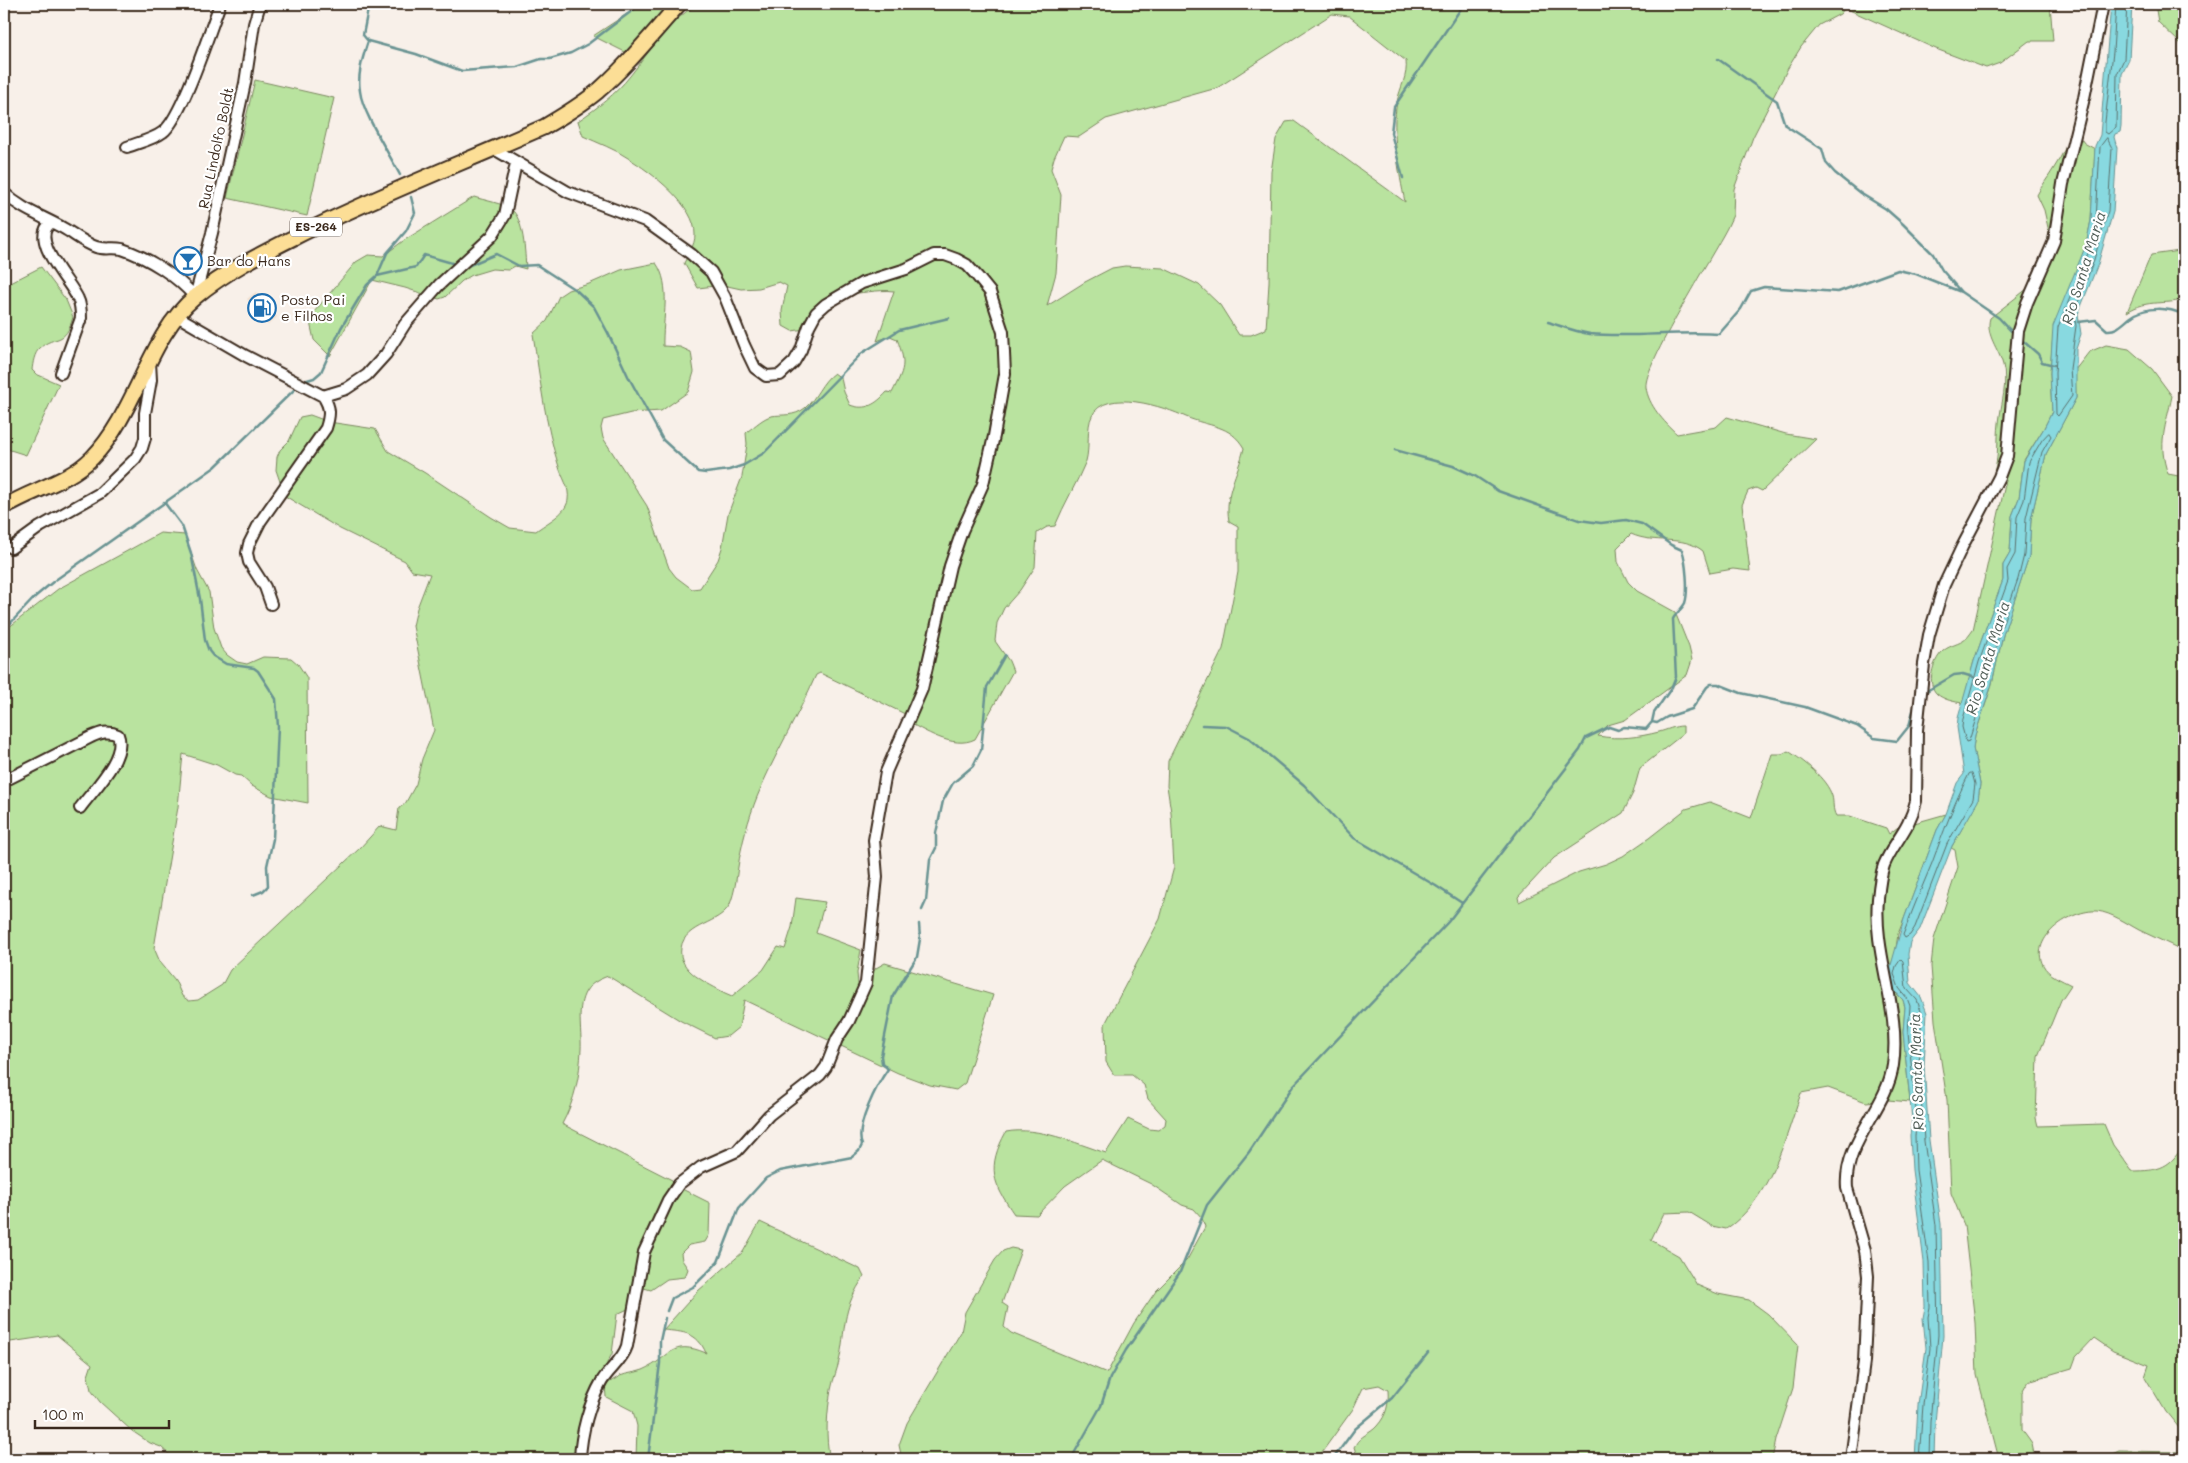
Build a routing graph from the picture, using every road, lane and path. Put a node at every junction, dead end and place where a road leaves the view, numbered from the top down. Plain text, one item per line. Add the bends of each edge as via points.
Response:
1 (220, 4) edge
2 (260, 4) edge
3 (679, 4) edge
4 (2103, 4) edge
5 (127, 147) dead end
6 (494, 149) junction
7 (516, 163) junction
8 (4, 193) edge
9 (51, 223) junction
10 (195, 297) junction
11 (177, 316) junction
12 (150, 362) junction
13 (61, 373) dead end
14 (323, 396) junction
15 (4, 507) edge
16 (11, 548) dead end
17 (271, 604) dead end
18 (4, 781) edge
19 (80, 808) dead end
20 (580, 1459) edge
21 (1851, 1459) edge

1 - 5 street via 169,126 163,132
2 - 10 street, Rua Lindolfo Boldt via 212,233
3 - 6 main road, ES-264 via 598,91 544,127
4 - 21 street via 2063,184 2054,241 2026,303 2018,331 2007,456 1954,562 1936,610 1920,699 1916,801 1912,817 1884,865 1881,878 1878,932 1894,1049 1891,1076 1856,1143 1846,1180 1868,1276 1864,1362
6 - 7 street
6 - 10 main road, ES-264 via 316,226 253,258
7 - 14 street via 505,215 492,236 418,308 368,375 346,389
7 - 20 street via 568,192 645,221 691,254 711,272 750,358 766,376 780,376 794,362 812,319 826,304 862,283 906,269 934,254 956,259 977,276 990,292 1003,332 1005,374 982,484 950,566 922,689 886,772 874,840 877,877 866,983 820,1075 769,1115 736,1151 688,1175 668,1200 644,1252 627,1346 596,1394 585,1428
8 - 9 street
9 - 10 street via 96,247 122,249 137,256 183,283
9 - 13 street via 44,234 50,255 74,290 81,309 81,318
10 - 11 main road, ES-264
11 - 12 main road, ES-264
11 - 14 street
12 - 15 main road, ES-264 via 129,405 93,457 66,478
12 - 16 street via 145,438 135,459 100,493 40,527
14 - 17 street via 330,414 326,428 248,544 249,562 265,587
18 - 19 street via 101,732 112,732 118,735 119,751

